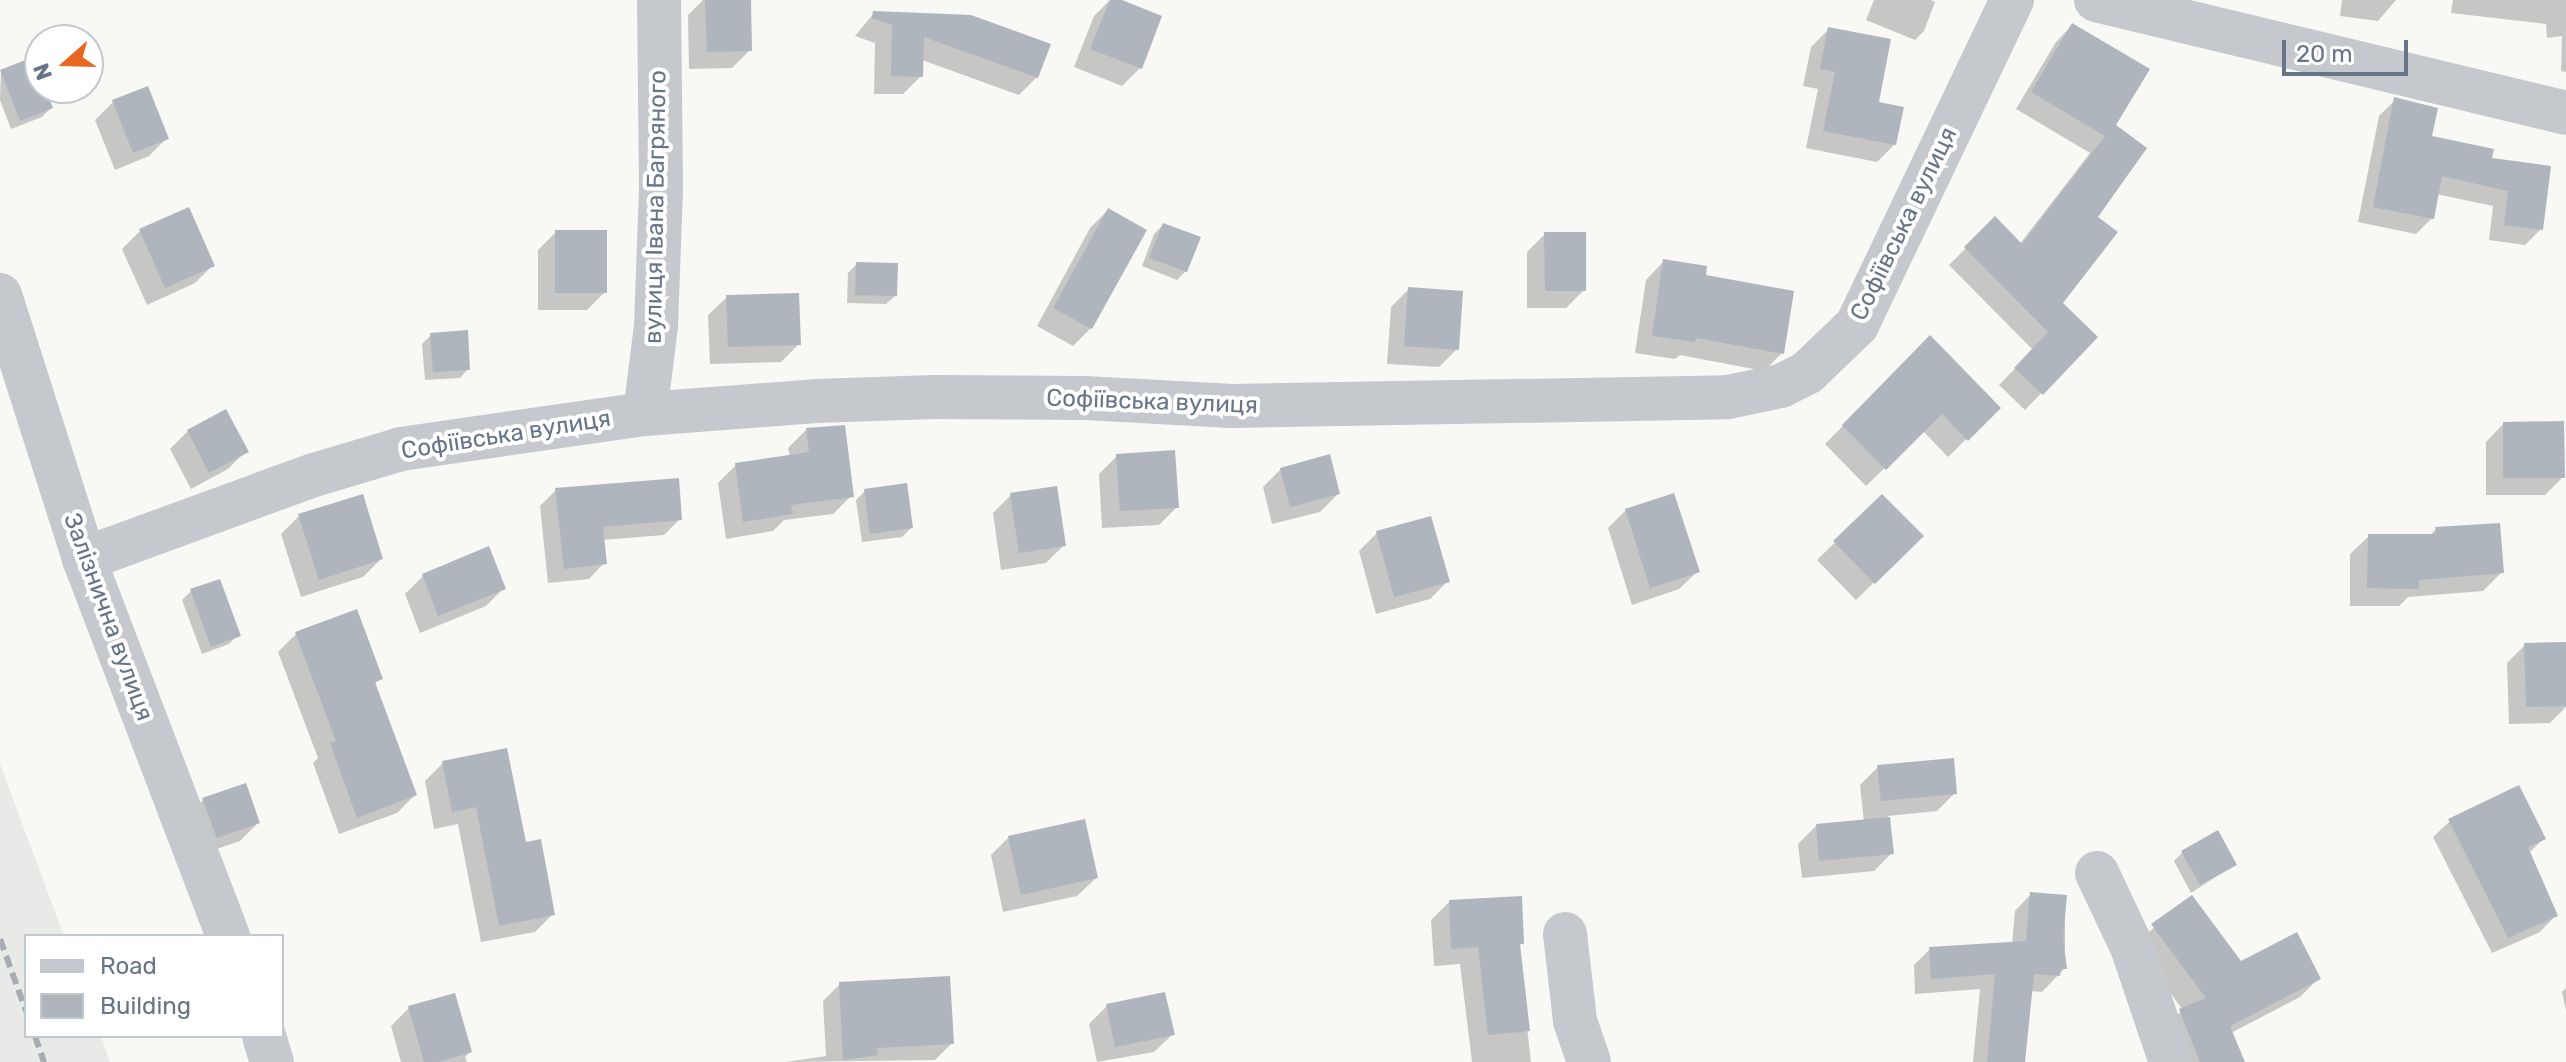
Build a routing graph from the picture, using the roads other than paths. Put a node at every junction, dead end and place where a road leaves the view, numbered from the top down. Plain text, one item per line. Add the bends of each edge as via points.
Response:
1 (659, 0) edge
2 (2012, 0) edge
3 (2096, 0) edge
4 (2566, 113) edge
5 (0, 295) edge
6 (645, 414) junction
7 (84, 559) junction
8 (2097, 873) dead end
9 (227, 934) edge
10 (1565, 934) dead end
11 (265, 1038) edge
12 (272, 1062) edge
13 (1589, 1062) edge
14 (2171, 1062) edge

1 - 6 street, вулиця Івана Багряного via 661,188 656,326
2 - 6 street, Софіївська вулиця via 1857,325 1808,372 1781,386 1728,397 1232,406 934,397
3 - 4 street
5 - 7 street, Залізнична вулиця
6 - 7 street, Софіївська вулиця via 401,449
7 - 9 street, Залізнична вулиця
8 - 14 street via 2132,947
10 - 13 street via 1575,1021
11 - 12 street

